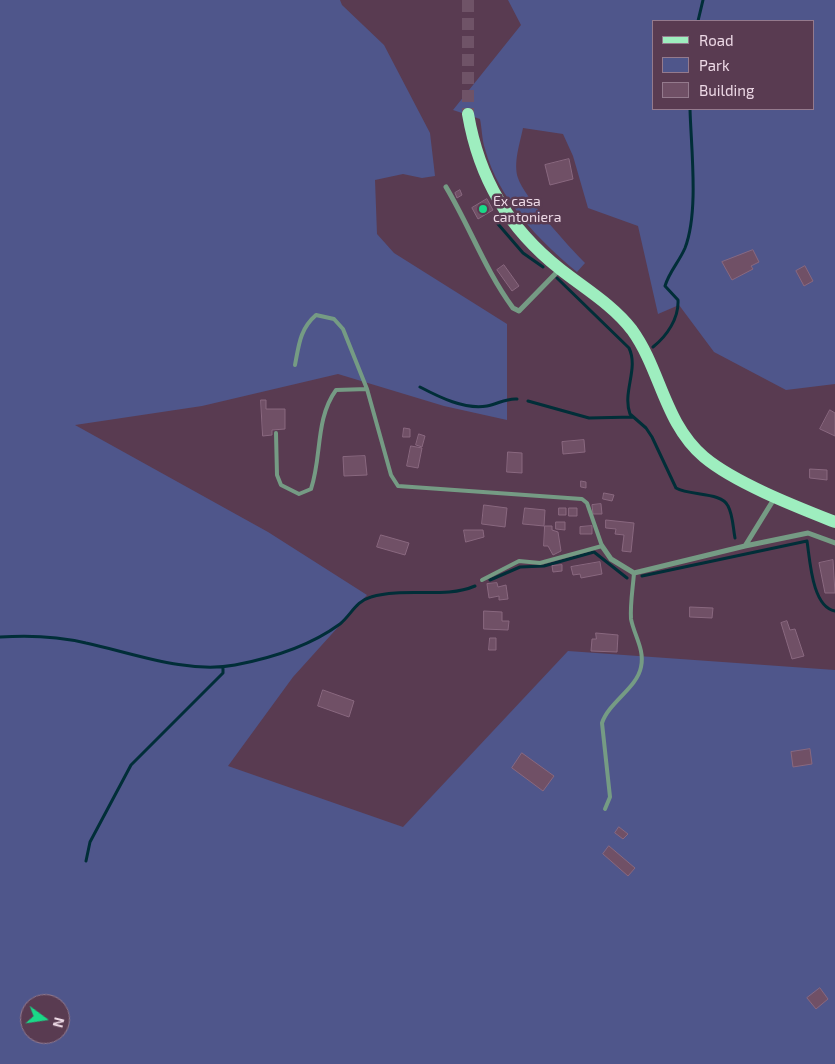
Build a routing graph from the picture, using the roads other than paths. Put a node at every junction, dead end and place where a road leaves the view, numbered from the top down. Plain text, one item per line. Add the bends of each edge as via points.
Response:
1 (468, 114) tunnel mouth
2 (446, 187) dead end
3 (560, 269) junction
4 (295, 365) dead end
5 (367, 389) junction
6 (276, 433) dead end
7 (776, 496) junction
8 (835, 522) edge
9 (835, 543) edge
10 (602, 546) junction
11 (745, 546) junction
12 (634, 573) junction
13 (482, 580) dead end
14 (605, 809) dead end

1 - 3 main road via 477,157 499,201 526,239
2 - 3 street via 479,254 513,308 519,311 528,304
3 - 7 main road via 631,329 675,422 691,444 717,466
4 - 5 lane via 300,335 307,323 316,315 334,319 343,328
5 - 6 lane via 336,390 328,402 311,489 298,494 281,485 277,475
5 - 10 lane via 380,442 398,486 582,499 588,503
7 - 8 main road
7 - 11 street
9 - 11 street via 808,533
10 - 12 street via 611,559
10 - 13 lane via 540,563 519,561
11 - 12 street
12 - 14 lane via 632,619 642,650 641,668 606,712 602,723 610,797

